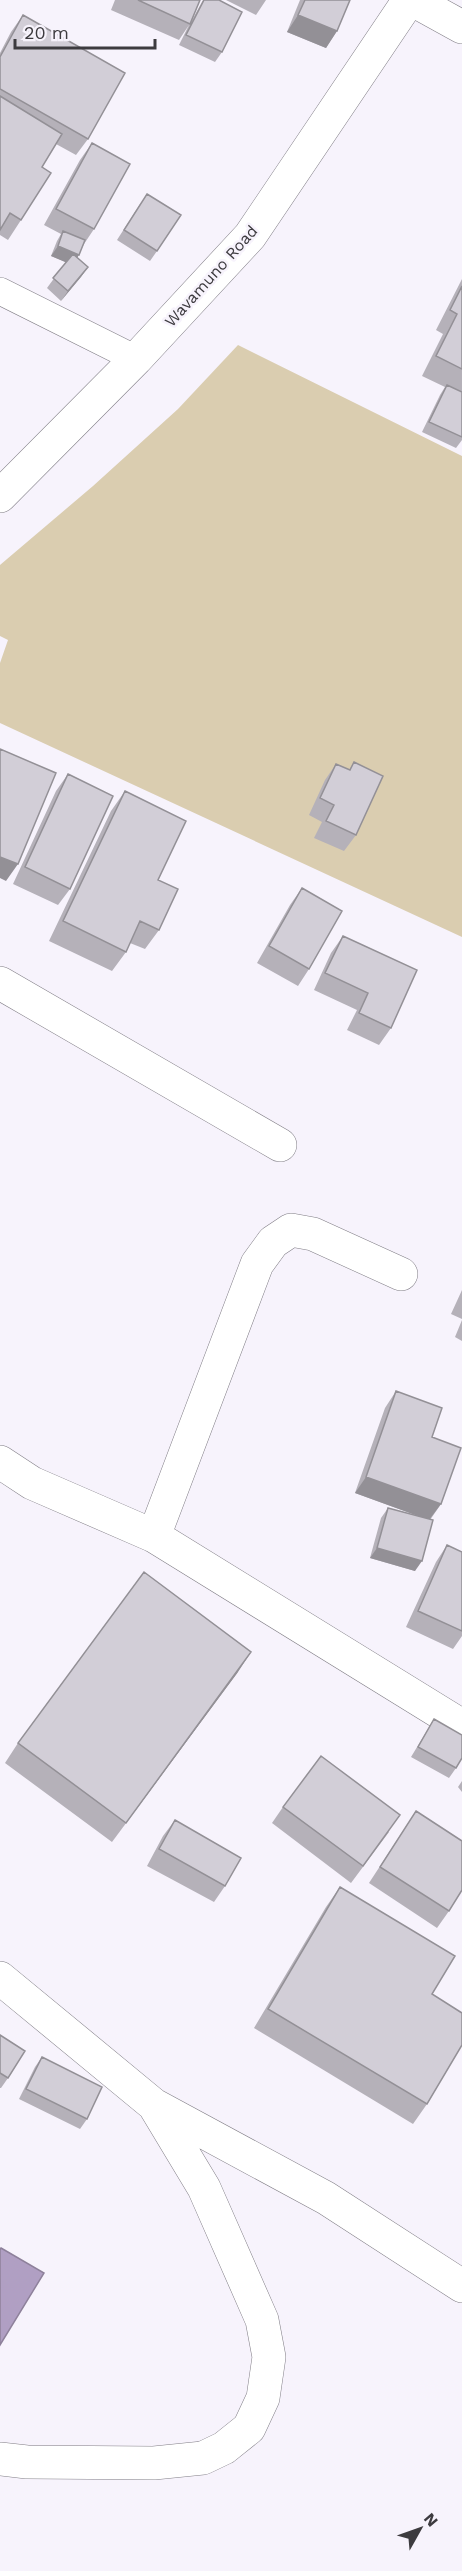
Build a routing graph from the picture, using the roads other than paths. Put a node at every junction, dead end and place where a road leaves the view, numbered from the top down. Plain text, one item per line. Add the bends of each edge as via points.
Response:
1 (411, 0) edge
2 (462, 27) edge
3 (0, 291) edge
4 (136, 359) junction
5 (0, 496) edge
6 (0, 983) edge
7 (280, 1145) dead end
8 (401, 1274) dead end
9 (0, 1462) edge
10 (154, 1536) junction
11 (461, 1723) edge
12 (0, 1978) edge
13 (154, 2105) junction
14 (462, 2286) edge
15 (0, 2459) edge

1 - 2 street
1 - 4 street, Wavamuno Road via 250,236
3 - 4 lane
4 - 5 street, Wavamuno Road
6 - 7 street
8 - 10 street via 313,1234 291,1230 273,1242 257,1264
9 - 10 street via 32,1484
10 - 11 street
12 - 13 street
13 - 14 street via 326,2198
13 - 15 street via 204,2188 262,2320 269,2357 262,2398 249,2428 224,2448 203,2458 154,2463

